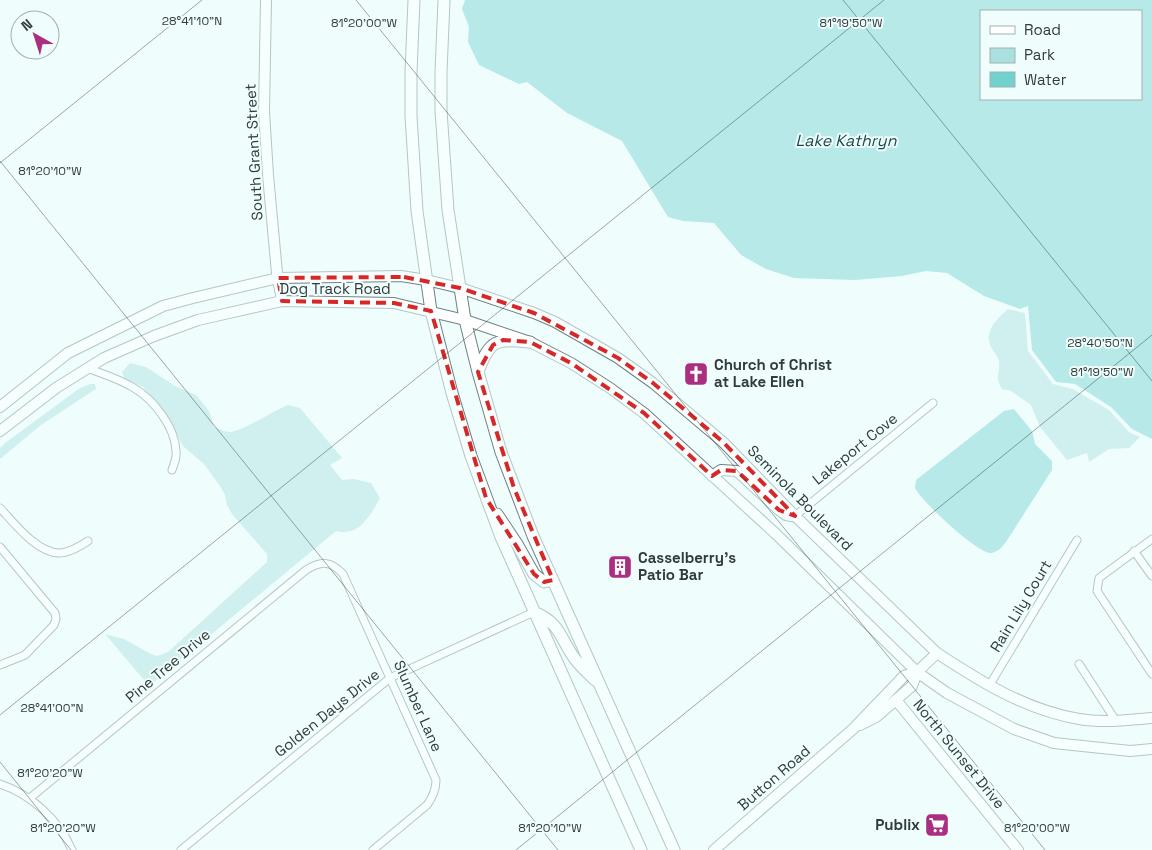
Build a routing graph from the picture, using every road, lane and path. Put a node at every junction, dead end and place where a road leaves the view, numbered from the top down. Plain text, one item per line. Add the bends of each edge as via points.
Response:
1 (266, 0) edge
2 (414, 0) edge
3 (437, 0) edge
4 (444, 0) edge
5 (442, 35) junction
6 (278, 278) junction
7 (426, 280) junction
8 (460, 288) junction
9 (282, 301) junction
10 (431, 311) junction
11 (465, 320) junction
12 (530, 342) junction
13 (87, 368) junction
14 (478, 372) junction
15 (933, 403) dead end
16 (0, 407) edge
17 (0, 431) edge
18 (172, 470) dead end
19 (712, 476) junction
20 (486, 498) junction
21 (0, 508) edge
22 (795, 516) junction
23 (1152, 538) edge
24 (1077, 540) dead end
25 (88, 541) dead end
26 (0, 547) edge
27 (1134, 551) junction
28 (327, 563) joint
29 (1152, 576) edge
30 (553, 580) junction
31 (534, 612) junction
32 (937, 653) junction
33 (1079, 664) dead end
34 (0, 666) edge
35 (917, 672) junction
36 (1152, 674) edge
37 (390, 678) junction
38 (601, 686) junction
39 (989, 686) junction
40 (896, 700) junction
41 (1152, 718) edge
42 (1116, 721) junction
43 (853, 729) junction
44 (1152, 749) edge
45 (0, 784) edge
46 (30, 798) junction
47 (72, 850) edge
48 (181, 850) edge
49 (373, 850) edge
50 (641, 850) edge
51 (674, 850) edge
52 (714, 850) edge
53 (1018, 850) edge

1 - 6 main road, South Grant Street via 264,112
2 - 7 main road via 411,116 417,211
3 - 5 main road
4 - 5 main road
5 - 8 main road via 441,92 448,210
6 - 7 main road, Dog Track Road via 401,276
6 - 9 main road, South Grant Street
6 - 16 main road, Dog Track Road via 164,306 68,352
7 - 8 main road, Seminola Boulevard
7 - 10 main road
8 - 11 main road
8 - 22 main road, Seminola Boulevard via 534,312 618,358 723,442
9 - 10 main road, Dog Track Road via 394,303
9 - 13 main road, Dog Track Road via 198,320 154,336
10 - 11 main road
10 - 20 main road via 452,393
11 - 12 main road
11 - 14 main road
12 - 14 main road via 503,340 492,345
12 - 19 main road via 571,363 644,413
13 - 17 main road, Dog Track Road
13 - 18 street via 145,395 173,437 176,459
14 - 30 main road via 498,444
15 - 22 street, Lakeport Cove
19 - 22 main road via 721,470 737,471 779,510
19 - 35 main road
20 - 30 main road via 537,578 544,582
20 - 31 main road
21 - 25 street via 43,549 59,553
22 - 32 main road, Seminola Boulevard
23 - 27 street
24 - 39 street, Rain Lily Court
26 - 34 street via 55,613 56,619 25,655
27 - 29 street
27 - 36 street via 1099,578 1096,591
28 - 37 street, Slumber Lane via 343,574
28 - 46 street, Pine Tree Drive via 317,563 306,570
30 - 38 main road
31 - 37 street, Golden Days Drive
31 - 38 main road via 554,624 575,659
31 - 50 main road
32 - 35 main road, Button Road
32 - 39 main road, Seminola Boulevard
33 - 42 street
35 - 40 main road, Button Road via 912,686
35 - 43 main road, Button Road via 904,676
35 - 44 main road via 947,693 1006,725 1054,743 1130,751
37 - 48 street, Golden Days Drive
37 - 49 street, Slumber Lane via 432,770 436,788 427,805
38 - 51 main road
39 - 42 main road, Seminola Boulevard via 1059,715 1081,720
40 - 43 main road, Button Road via 876,717
40 - 53 main road, North Sunset Drive
41 - 42 main road, Seminola Boulevard
43 - 52 main road, Button Road
45 - 46 street
46 - 47 street via 54,822

